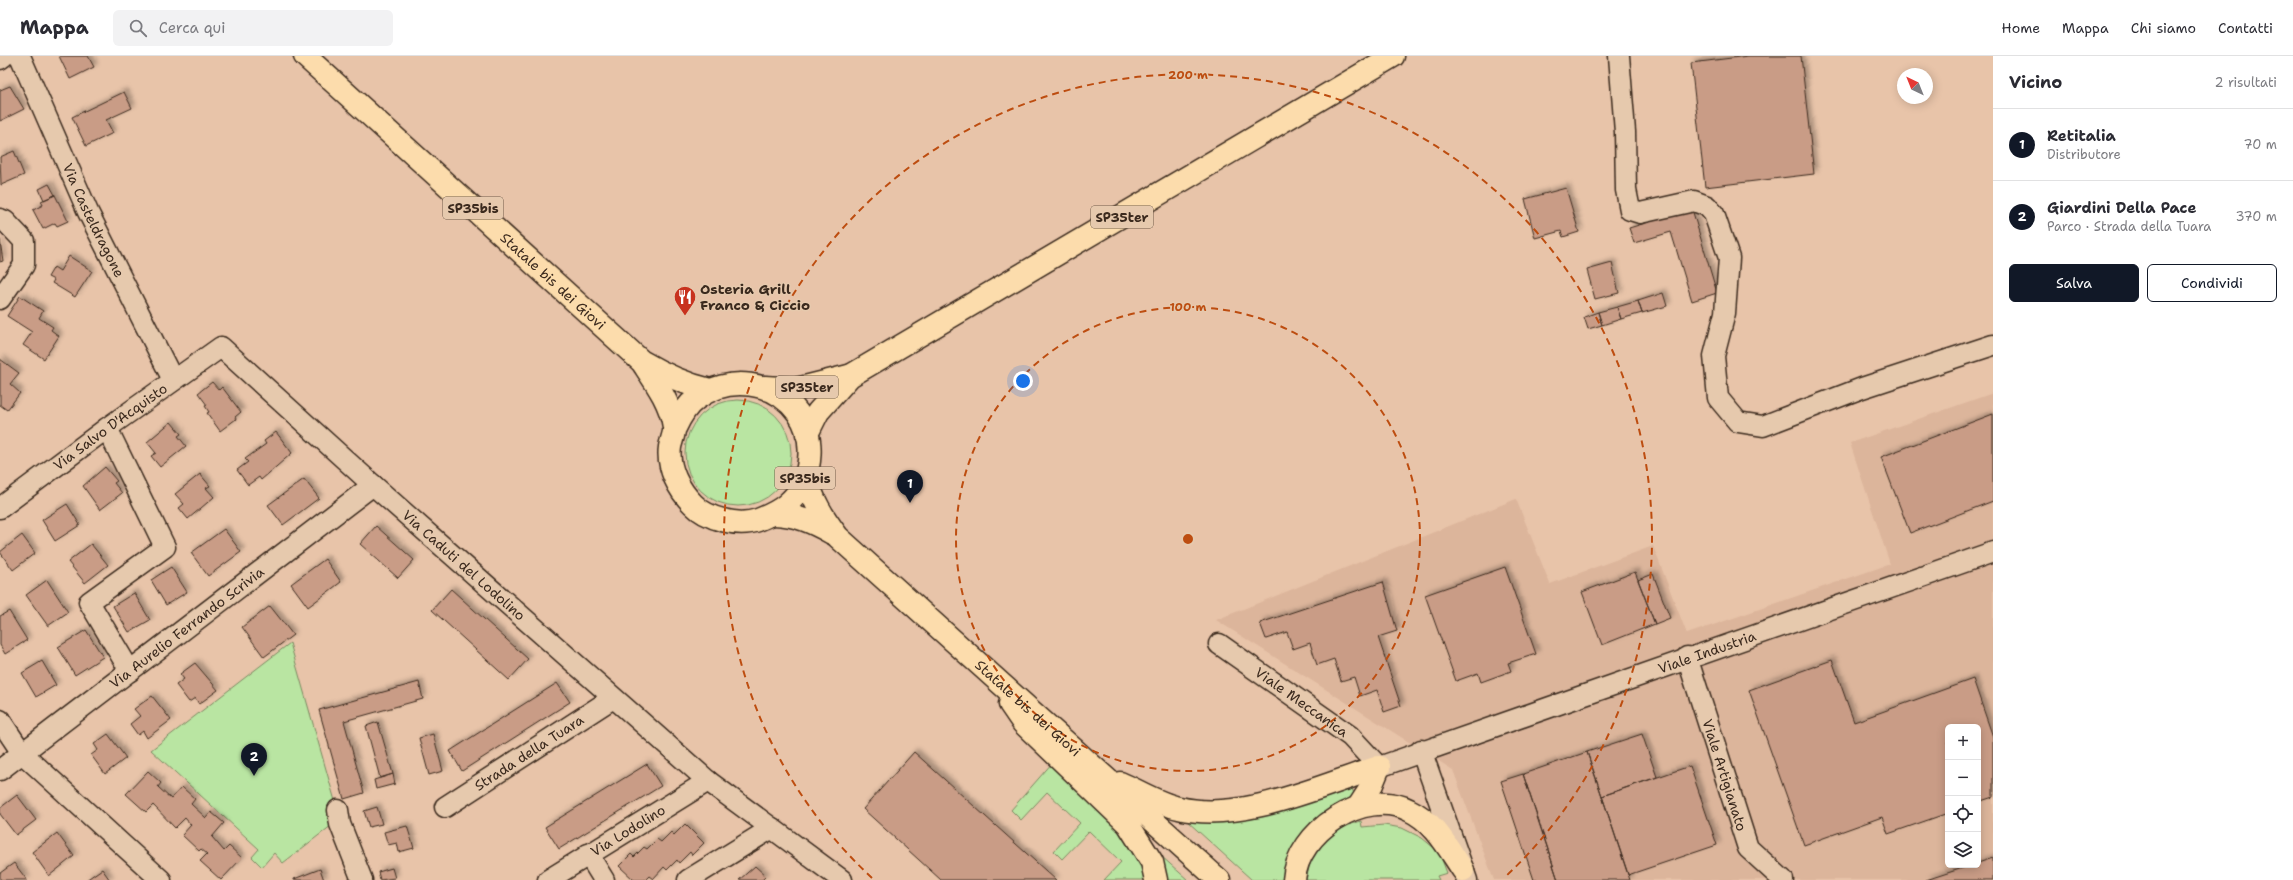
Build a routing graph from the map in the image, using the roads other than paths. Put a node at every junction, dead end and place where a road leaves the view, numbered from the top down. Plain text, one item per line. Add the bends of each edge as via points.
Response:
1 (4, 56) edge
2 (20, 56) edge
3 (305, 56) edge
4 (1393, 56) edge
5 (1619, 56) edge
6 (0, 59) edge
7 (0, 219) edge
8 (0, 299) edge
9 (1993, 346) edge
10 (221, 347) joint
11 (641, 361) junction
12 (850, 376) junction
13 (173, 380) junction
14 (763, 387) junction
15 (710, 390) junction
16 (107, 428) junction
17 (675, 428) junction
18 (807, 434) junction
19 (806, 475) junction
20 (373, 485) junction
21 (0, 508) edge
22 (774, 514) junction
23 (838, 537) junction
24 (1993, 552) edge
25 (1219, 644) dead end
26 (1687, 657) junction
27 (986, 669) junction
28 (130, 671) junction
29 (613, 698) junction
30 (0, 720) edge
31 (1421, 750) junction
32 (22, 753) junction
33 (1379, 767) junction
34 (0, 770) edge
35 (1104, 776) junction
36 (708, 781) junction
37 (1359, 806) junction
38 (445, 807) dead end
39 (338, 810) dead end
40 (772, 828) junction
41 (588, 854) junction
42 (1465, 875) edge
43 (161, 880) edge
44 (362, 880) edge
45 (548, 880) edge
46 (604, 880) edge
47 (688, 880) edge
48 (842, 880) edge
49 (1156, 880) edge
50 (1219, 880) edge
51 (1294, 880) edge
52 (1783, 880) edge

1 - 6 street
2 - 13 street, Via Casteldragone via 88,212
3 - 11 main road, Statale bis dei Giovi / SP35bis
4 - 12 main road, SP35ter
5 - 9 street via 1625,132 1626,190 1630,210 1640,213 1694,202 1707,206 1714,214 1729,258 1726,313 1714,356 1718,398 1738,422 1763,426 1862,388
7 - 8 street via 24,241 24,265
10 - 13 street, Via Salvo D'Acquisto
10 - 20 street, Via Caduti del Lodolino
11 - 15 main road, Statale bis dei Giovi / SP35bis via 667,376
11 - 17 main road, Statale bis dei Giovi / SP35bis via 656,382
12 - 14 main road, SP35ter via 797,389
12 - 18 main road, SP35ter via 818,412
13 - 16 street, Via Salvo D'Acquisto
14 - 15 main road, Statale bis dei Giovi / SP35bis via 745,383 727,384
14 - 18 main road, Statale bis dei Giovi / SP35bis via 783,398 798,414
15 - 17 main road, Statale bis dei Giovi / SP35bis via 695,399 683,412
16 - 21 street, Via Salvo D'Acquisto
16 - 28 street via 165,547 90,602
17 - 22 main road, Statale bis dei Giovi / SP35bis via 670,449 672,470 680,490 694,506 712,517 733,522 754,521
18 - 19 main road, Statale bis dei Giovi / SP35bis via 810,455
19 - 22 main road, Statale bis dei Giovi / SP35bis via 788,504
19 - 23 main road, Statale bis dei Giovi / SP35bis via 818,511
20 - 28 street, Via Aurelio Ferrando Scrivia
20 - 29 street, Via Caduti del Lodolino
22 - 23 main road, Statale bis dei Giovi / SP35bis via 794,515 812,521
23 - 27 main road, Statale bis dei Giovi / SP35bis
24 - 26 street, Viale Industria
25 - 33 street, Viale Meccanica via 1350,736
26 - 31 street, Viale Industria
26 - 52 street, Viale Artigianato via 1748,848
27 - 35 main road, Statale bis dei Giovi / SP35bis
27 - 49 main road via 1023,723 1128,824 1152,862
28 - 32 street, Via Aurelio Ferrando Scrivia
29 - 36 street, Via Caduti del Lodolino
29 - 38 street, Strada della Tuara
30 - 32 street
31 - 33 street, Viale Industria
31 - 42 street
32 - 34 street, Via Aurelio Ferrando Scrivia
32 - 43 street
33 - 35 main road via 1255,808 1220,812 1179,808
33 - 37 main road via 1370,789
35 - 50 main road, Statale bis dei Giovi / SP35bis
36 - 40 street
36 - 41 street, Via Lodolino
37 - 42 main road via 1387,804 1409,809 1427,821 1438,833
37 - 51 main road via 1334,820 1315,835 1300,854
39 - 44 street via 340,824
40 - 47 street
40 - 48 street
41 - 45 street, Via Lodolino
41 - 46 street

